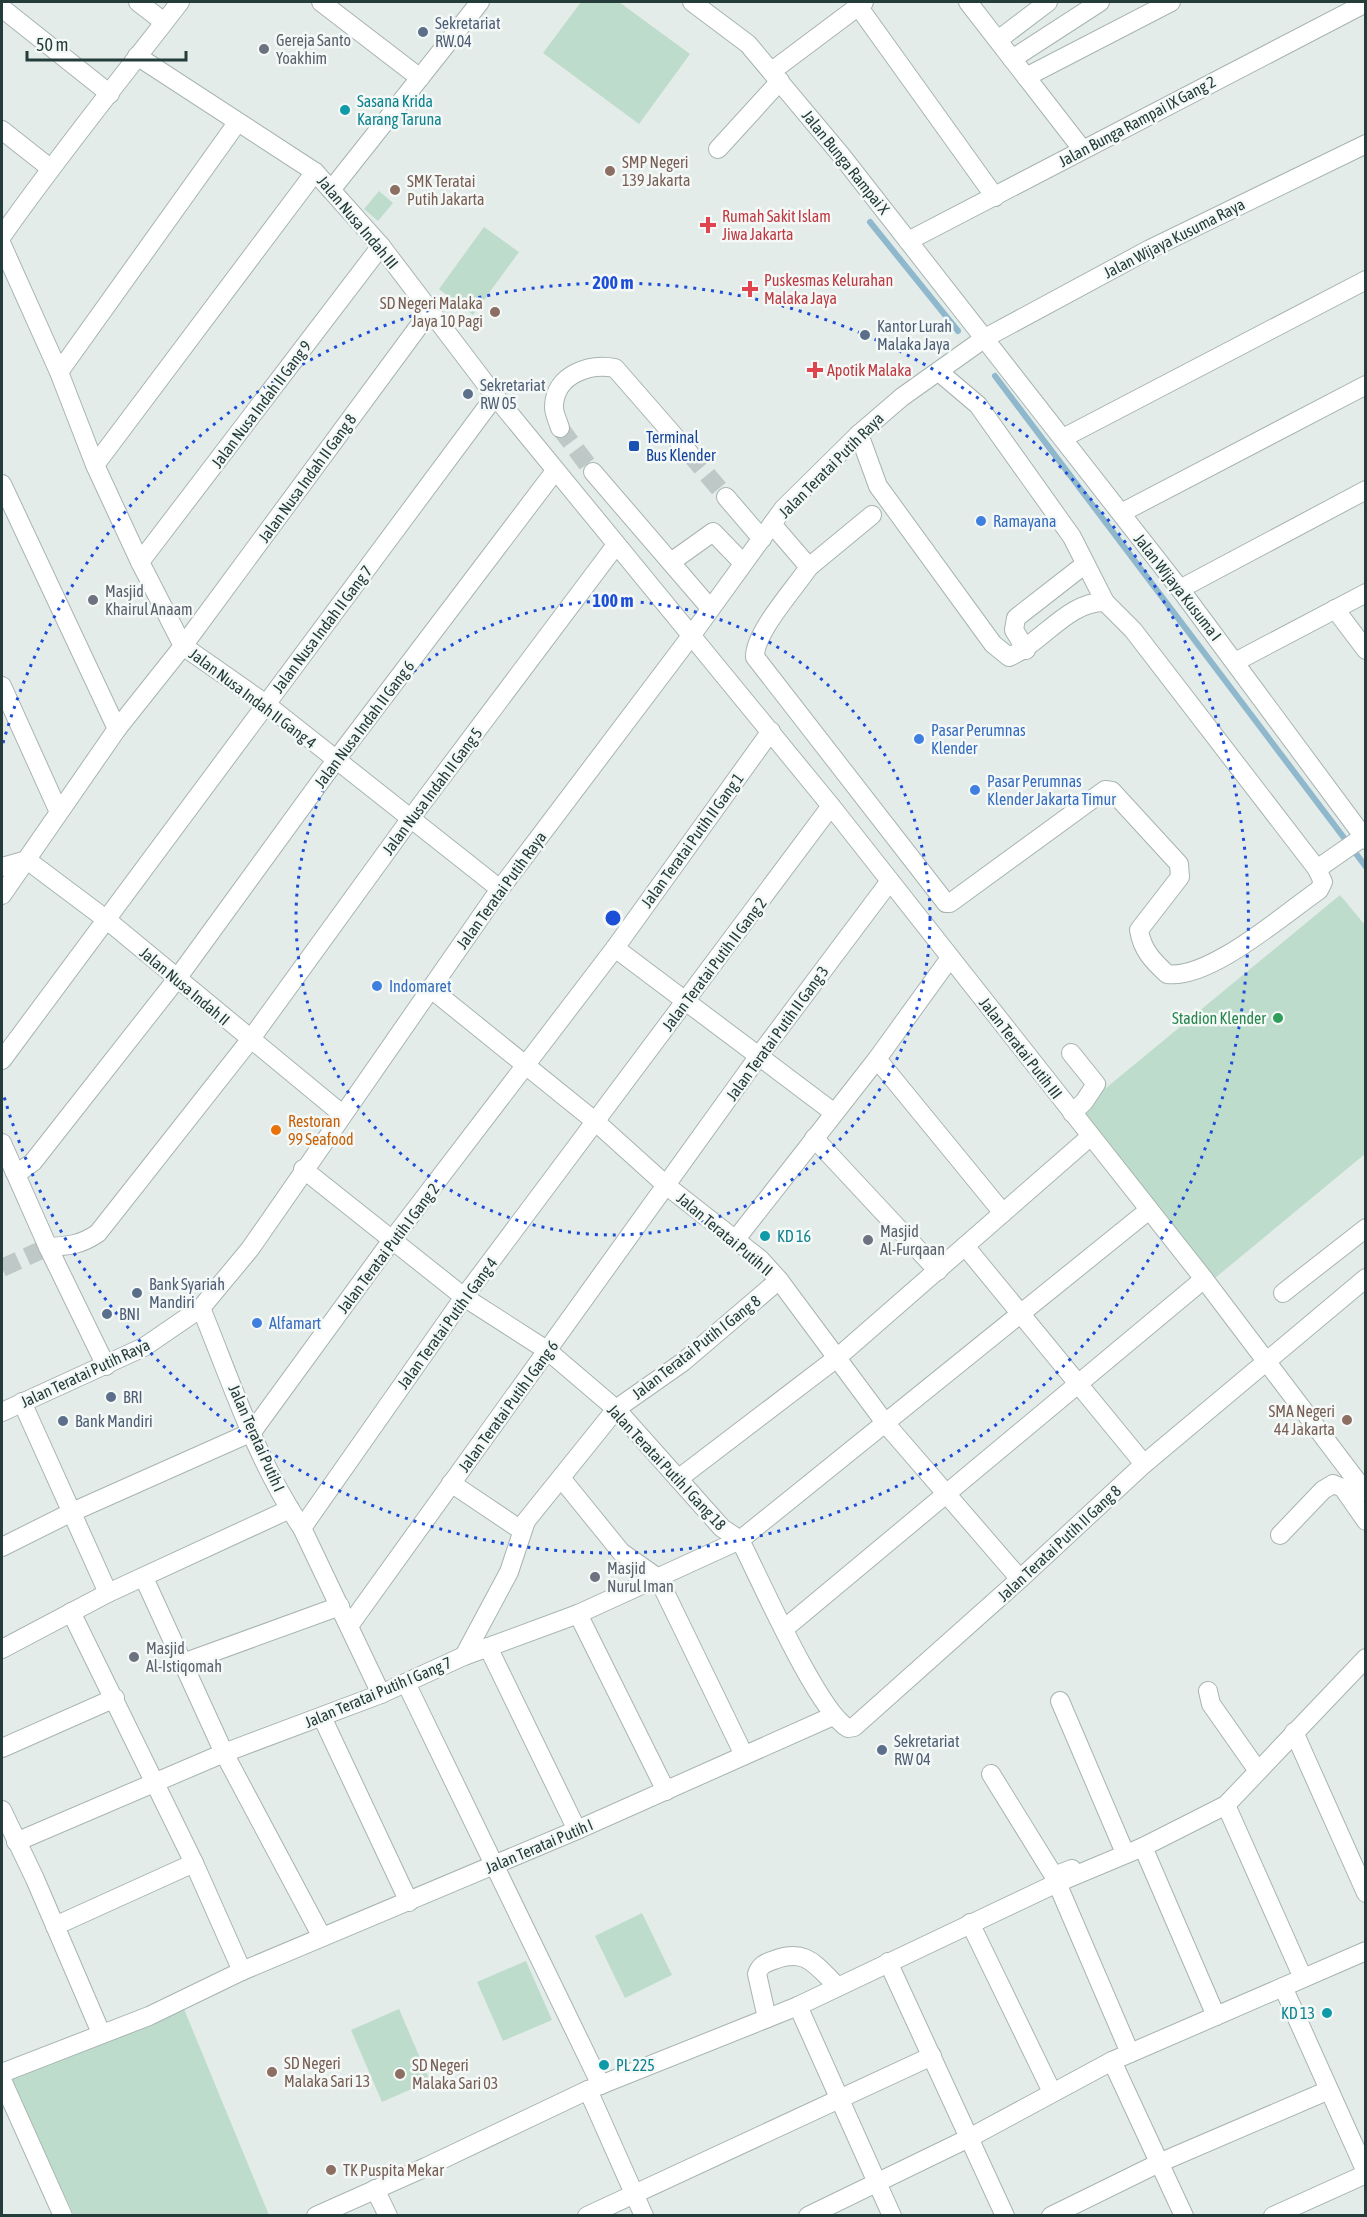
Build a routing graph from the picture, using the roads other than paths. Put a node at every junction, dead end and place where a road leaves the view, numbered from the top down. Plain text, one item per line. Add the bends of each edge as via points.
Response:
1 (138, 2) edge
2 (180, 2) edge
3 (321, 2) edge
4 (480, 2) edge
5 (692, 2) edge
6 (968, 2) edge
7 (1048, 2) edge
8 (1101, 2) edge
9 (1171, 2) edge
10 (1365, 3) edge
11 (861, 4) edge
12 (2, 8) edge
13 (164, 22) junction
14 (1118, 29) junction
15 (998, 39) junction
16 (137, 56) junction
17 (1012, 59) junction
18 (776, 76) junction
19 (1026, 77) junction
20 (420, 78) junction
21 (110, 94) junction
22 (237, 123) junction
23 (2, 130) edge
24 (1365, 144) edge
25 (718, 149) dead end
26 (1082, 149) junction
27 (50, 168) junction
28 (315, 172) junction
29 (331, 190) junction
30 (995, 197) junction
31 (2, 236) edge
32 (909, 241) junction
33 (2, 244) edge
34 (381, 246) junction
35 (1365, 280) edge
36 (430, 311) junction
37 (985, 338) junction
38 (59, 372) junction
39 (939, 372) junction
40 (1365, 385) edge
41 (495, 396) junction
42 (560, 428) tunnel mouth
43 (859, 434) junction
44 (1063, 438) junction
45 (690, 454) tunnel mouth
46 (95, 465) junction
47 (555, 471) junction
48 (592, 472) tunnel mouth
49 (2, 484) edge
50 (1365, 490) edge
51 (726, 498) tunnel mouth
52 (1121, 513) junction
53 (872, 515) dead end
54 (772, 524) junction
55 (762, 539) junction
56 (616, 545) junction
57 (140, 562) junction
58 (671, 562) junction
59 (743, 563) junction
60 (1084, 565) junction
61 (809, 567) junction
62 (1180, 589) junction
63 (1365, 593) edge
64 (1105, 602) junction
65 (710, 608) junction
66 (1335, 609) junction
67 (691, 636) junction
68 (183, 646) junction
69 (1026, 650) junction
70 (1365, 650) edge
71 (1236, 662) junction
72 (2, 686) edge
73 (266, 704) junction
74 (117, 729) junction
75 (771, 730) junction
76 (336, 760) junction
77 (831, 806) junction
78 (58, 810) junction
79 (411, 818) junction
80 (1357, 842) edge
81 (27, 860) junction
82 (2, 867) edge
83 (1317, 869) junction
84 (890, 881) junction
85 (500, 889) junction
86 (2, 895) edge
87 (107, 920) junction
88 (615, 948) junction
89 (950, 957) junction
90 (177, 980) junction
91 (429, 988) junction
92 (686, 1002) junction
93 (250, 1040) junction
94 (1071, 1053) dead end
95 (758, 1057) junction
96 (877, 1059) junction
97 (2, 1060) edge
98 (527, 1066) junction
99 (833, 1112) junction
100 (1072, 1113) junction
101 (342, 1114) junction
102 (596, 1122) junction
103 (1091, 1136) junction
104 (814, 1138) junction
105 (2, 1143) edge
106 (303, 1169) junction
107 (15, 1171) junction
108 (667, 1186) junction
109 (1149, 1210) junction
110 (1003, 1212) junction
111 (1365, 1228) edge
112 (736, 1239) junction
113 (392, 1240) junction
114 (965, 1246) junction
115 (48, 1247) junction
116 (938, 1271) junction
117 (1365, 1278) edge
118 (1204, 1279) junction
119 (779, 1280) junction
120 (1283, 1293) dead end
121 (464, 1297) junction
122 (201, 1308) junction
123 (1022, 1315) junction
124 (548, 1351) junction
125 (838, 1357) junction
126 (1266, 1361) junction
127 (106, 1366) junction
128 (1078, 1382) junction
129 (22, 1402) junction
130 (616, 1409) junction
131 (2, 1412) edge
132 (886, 1424) junction
133 (252, 1432) junction
134 (1144, 1464) junction
135 (561, 1478) junction
136 (678, 1479) junction
137 (451, 1483) junction
138 (1365, 1493) edge
139 (945, 1494) junction
140 (290, 1509) junction
141 (70, 1513) junction
142 (1365, 1521) edge
143 (302, 1528) junction
144 (521, 1530) junction
145 (1280, 1534) dead end
146 (740, 1540) junction
147 (2, 1547) edge
148 (144, 1578) junction
149 (658, 1578) junction
150 (1020, 1579) junction
151 (108, 1593) junction
152 (340, 1606) junction
153 (71, 1612) junction
154 (578, 1614) junction
155 (349, 1626) junction
156 (784, 1629) junction
157 (488, 1647) junction
158 (2, 1649) edge
159 (464, 1656) junction
160 (183, 1663) junction
161 (1364, 1664) edge
162 (406, 1683) junction
163 (1208, 1691) dead end
164 (381, 1694) junction
165 (115, 1698) junction
166 (1060, 1701) dead end
167 (833, 1716) junction
168 (322, 1717) junction
169 (1294, 1732) junction
170 (2, 1748) edge
171 (224, 1753) junction
172 (744, 1755) junction
173 (1258, 1771) junction
174 (991, 1774) dead end
175 (155, 1782) junction
176 (666, 1791) junction
177 (1230, 1802) junction
178 (2, 1810) edge
179 (577, 1830) junction
180 (16, 1842) junction
181 (1122, 1846) junction
182 (1143, 1847) junction
183 (194, 1863) junction
184 (493, 1865) junction
185 (1363, 1882) edge
186 (1057, 1883) junction
187 (409, 1902) junction
188 (970, 1923) junction
189 (55, 1926) junction
190 (322, 1937) junction
191 (1365, 1951) edge
192 (888, 1962) junction
193 (242, 1971) junction
194 (1302, 1978) junction
195 (837, 1986) junction
196 (1283, 1987) junction
197 (798, 2006) junction
198 (1216, 2016) junction
199 (767, 2018) junction
200 (101, 2033) junction
201 (1130, 2053) junction
202 (932, 2056) junction
203 (1112, 2061) junction
204 (2, 2073) edge
205 (2, 2080) edge
206 (595, 2087) junction
207 (1329, 2090) junction
208 (1052, 2092) junction
209 (839, 2099) junction
210 (7, 2110) edge
211 (971, 2137) junction
212 (1159, 2163) junction
213 (1365, 2173) edge
214 (877, 2184) junction
215 (375, 2189) junction
216 (634, 2194) junction
217 (63, 2216) edge
218 (316, 2216) edge
219 (388, 2216) edge
220 (587, 2216) edge
221 (644, 2216) edge
222 (808, 2216) edge
223 (892, 2216) edge
224 (1005, 2216) edge
225 (1051, 2216) edge
226 (1184, 2216) edge
227 (1273, 2216) edge

1 - 13 street
2 - 13 street
3 - 20 street
4 - 20 street
5 - 18 street, Jalan Bunga Rampai X via 748,44
6 - 15 street
7 - 15 street
8 - 14 street
8 - 17 street
9 - 14 street
10 - 26 street, Jalan Bunga Rampai IX Gang 2
11 - 18 street
11 - 30 street
12 - 21 street
13 - 16 street
14 - 19 street
15 - 17 street
16 - 21 street
16 - 22 street, Jalan Nusa Indah III
17 - 19 street
18 - 25 street
18 - 32 street, Jalan Bunga Rampai X
19 - 26 street
20 - 29 street
21 - 27 street
22 - 28 street, Jalan Nusa Indah III
22 - 38 street
23 - 27 street
24 - 37 street, Jalan Wijaya Kusuma Raya via 1150,249
26 - 30 street, Jalan Bunga Rampai IX Gang 2
27 - 31 street
28 - 29 street, Jalan Nusa Indah III
28 - 46 street
29 - 34 street, Jalan Nusa Indah III
30 - 32 street, Jalan Bunga Rampai IX Gang 2
32 - 37 street, Jalan Bunga Rampai X
33 - 38 street, Jalan Nusa Indah II Gang 4
34 - 36 street, Jalan Nusa Indah III
34 - 57 street, Jalan Nusa Indah II Gang 9
35 - 44 street
36 - 41 street, Jalan Nusa Indah III
36 - 68 street, Jalan Nusa Indah II Gang 8
37 - 39 street, Jalan Teratai Putih Raya
37 - 44 street, Jalan Wijaya Kusuma I
38 - 46 street, Jalan Nusa Indah II Gang 4
39 - 43 street, Jalan Teratai Putih Raya
39 - 60 street via 978,405 1072,537
40 - 52 street
41 - 47 street, Jalan Nusa Indah III
41 - 73 street, Jalan Nusa Indah II Gang 7
42 - 45 street via 553,408 556,394 564,381 599,364 615,368
43 - 54 street, Jalan Teratai Putih Raya
43 - 69 street via 878,486 993,644 1009,657
44 - 52 street, Jalan Wijaya Kusuma I
46 - 57 street, Jalan Nusa Indah II Gang 4
47 - 56 street, Jalan Nusa Indah III
47 - 76 street, Jalan Nusa Indah II Gang 6
48 - 58 street
49 - 74 street
50 - 62 street
51 - 55 street
52 - 62 street, Jalan Wijaya Kusuma I
53 - 61 street
54 - 55 street, Jalan Teratai Putih Raya
54 - 61 street
55 - 59 street, Jalan Teratai Putih Raya
56 - 67 street, Jalan Nusa Indah III
56 - 79 street, Jalan Nusa Indah II Gang 5
57 - 68 street, Jalan Nusa Indah II Gang 4
58 - 59 street via 713,532
58 - 65 street
59 - 65 street, Jalan Teratai Putih Raya
60 - 64 street
60 - 69 street via 1016,618 1014,630
61 - 83 street via 762,632 755,657 946,903 1105,790 1112,791 1179,864 1180,877 1139,930 1149,958 1167,974 1192,974 1234,950 1319,890 1323,882
62 - 71 street, Jalan Wijaya Kusuma I
63 - 66 street
64 - 69 street via 1079,607
64 - 83 street via 1133,630
65 - 67 street, Jalan Teratai Putih Raya
66 - 70 street
66 - 71 street
67 - 75 street, Jalan Teratai Putih III
67 - 85 street, Jalan Teratai Putih Raya
68 - 73 street, Jalan Nusa Indah II Gang 4
68 - 74 street
71 - 80 street, Jalan Wijaya Kusuma I
72 - 78 street
73 - 76 street, Jalan Nusa Indah II Gang 4
73 - 87 street, Jalan Nusa Indah II Gang 7
74 - 78 street
75 - 77 street, Jalan Teratai Putih III
75 - 88 street, Jalan Teratai Putih II Gang 1
76 - 79 street, Jalan Nusa Indah II Gang 4
76 - 90 street, Jalan Nusa Indah II Gang 6
77 - 84 street, Jalan Teratai Putih III
77 - 92 street, Jalan Teratai Putih II Gang 2
78 - 81 street
79 - 85 street, Jalan Nusa Indah II Gang 4
79 - 93 street, Jalan Nusa Indah II Gang 5
80 - 83 street
81 - 82 street
81 - 86 street
81 - 87 street, Jalan Nusa Indah II
84 - 89 street, Jalan Teratai Putih III
84 - 95 street, Jalan Teratai Putih II Gang 3
85 - 91 street, Jalan Teratai Putih Raya
87 - 90 street, Jalan Nusa Indah II
87 - 97 street, Jalan Nusa Indah II Gang 7
88 - 92 street
88 - 98 street, Jalan Teratai Putih II Gang 1
89 - 96 street
89 - 100 street, Jalan Teratai Putih III
90 - 93 street, Jalan Nusa Indah II
90 - 107 street, Jalan Nusa Indah II Gang 6 via 29,1167
91 - 98 street, Jalan Teratai Putih II
91 - 101 street, Jalan Teratai Putih Raya
92 - 95 street
92 - 102 street, Jalan Teratai Putih II Gang 2
93 - 101 street, Jalan Nusa Indah II
93 - 115 street, Jalan Nusa Indah II Gang 5 via 98,1233 71,1246
94 - 100 street via 1096,1083
95 - 99 street
95 - 108 street, Jalan Teratai Putih II Gang 3
96 - 99 street
96 - 110 street
98 - 102 street, Jalan Teratai Putih II
98 - 113 street, Jalan Teratai Putih I Gang 2
99 - 104 street
100 - 103 street, Jalan Teratai Putih III
101 - 106 street, Jalan Teratai Putih Raya
102 - 108 street, Jalan Teratai Putih II
102 - 121 street, Jalan Teratai Putih I Gang 4
103 - 109 street, Jalan Teratai Putih III
103 - 110 street
104 - 112 street
104 - 116 street
105 - 107 street
106 - 113 street, Jalan Teratai Putih I Gang 18
106 - 122 street, Jalan Teratai Putih Raya via 250,1249
107 - 115 street
108 - 112 street, Jalan Teratai Putih II
108 - 124 street, Jalan Teratai Putih I Gang 6
109 - 118 street, Jalan Teratai Putih III
109 - 123 street, Jalan Teratai Putih I Gang 7
110 - 114 street
111 - 120 street
112 - 119 street, Jalan Teratai Putih II
113 - 121 street, Jalan Teratai Putih I Gang 18
113 - 133 street, Jalan Teratai Putih I Gang 2
114 - 116 street
114 - 123 street
115 - 127 street
116 - 125 street
117 - 126 street
118 - 126 street, Jalan Teratai Putih III
118 - 128 street
119 - 125 street, Jalan Teratai Putih II
119 - 130 street, Jalan Teratai Putih I Gang 8 via 683,1362
121 - 124 street, Jalan Teratai Putih I Gang 18
121 - 143 street, Jalan Teratai Putih I Gang 4
122 - 127 street, Jalan Teratai Putih Raya via 144,1347
122 - 133 street, Jalan Teratai Putih I
123 - 128 street
123 - 132 street, Jalan Teratai Putih I Gang 7
124 - 130 street, Jalan Teratai Putih I Gang 18
124 - 137 street, Jalan Teratai Putih I Gang 6
125 - 132 street, Jalan Teratai Putih II
125 - 136 street
126 - 134 street, Jalan Teratai Putih II Gang 8
126 - 138 street, Jalan Teratai Putih III
127 - 129 street, Jalan Teratai Putih Raya
128 - 134 street
128 - 139 street
129 - 131 street, Jalan Teratai Putih Raya
129 - 141 street
130 - 135 street, Jalan Teratai Putih I Gang 8
130 - 136 street, Jalan Teratai Putih I Gang 18
132 - 139 street, Jalan Teratai Putih II
132 - 146 street, Jalan Teratai Putih I Gang 7
133 - 140 street, Jalan Teratai Putih I
133 - 141 street
134 - 150 street, Jalan Teratai Putih II Gang 8
135 - 144 street, Jalan Teratai Putih I Gang 8
135 - 149 street via 621,1552
136 - 146 street, Jalan Teratai Putih I Gang 18 via 722,1528
137 - 144 street
137 - 155 street, Jalan Teratai Putih I Gang 6
139 - 150 street, Jalan Teratai Putih II
139 - 156 street
140 - 143 street, Jalan Teratai Putih I
140 - 148 street
141 - 147 street
141 - 151 street
142 - 145 street via 1343,1488 1333,1484
143 - 152 street, Jalan Teratai Putih I
144 - 159 street, Jalan Teratai Putih I Gang 8 via 509,1572
146 - 149 street, Jalan Teratai Putih I Gang 7
146 - 156 street, Jalan Teratai Putih I Gang 18
148 - 151 street
148 - 160 street
149 - 154 street, Jalan Teratai Putih I Gang 7
149 - 172 street
150 - 167 street, Jalan Teratai Putih II Gang 8 via 854,1726 846,1727
151 - 153 street
152 - 155 street, Jalan Teratai Putih I
152 - 160 street
153 - 158 street
153 - 165 street
154 - 157 street, Jalan Teratai Putih I Gang 7
154 - 176 street
155 - 164 street, Jalan Teratai Putih I
156 - 167 street, Jalan Teratai Putih I Gang 18
157 - 159 street, Jalan Teratai Putih I Gang 7
157 - 179 street
159 - 162 street, Jalan Teratai Putih I Gang 7
160 - 171 street
161 - 169 street
162 - 164 street, Jalan Teratai Putih I Gang 7
162 - 184 street
163 - 173 street via 1211,1704
164 - 168 street, Jalan Teratai Putih I Gang 7
165 - 170 street
165 - 175 street
166 - 181 street
167 - 172 street, Jalan Teratai Putih I
168 - 171 street, Jalan Teratai Putih I Gang 7
168 - 187 street
169 - 173 street
169 - 185 street
171 - 175 street, Jalan Teratai Putih I Gang 7
171 - 190 street
172 - 176 street, Jalan Teratai Putih I
173 - 177 street
174 - 181 street via 1054,1876
175 - 180 street, Jalan Teratai Putih I Gang 7
175 - 183 street
176 - 179 street, Jalan Teratai Putih I
177 - 181 street via 1227,1793
177 - 182 street
177 - 194 street
178 - 180 street
179 - 184 street, Jalan Teratai Putih I
180 - 189 street
182 - 186 street
182 - 198 street
183 - 189 street
183 - 193 street
184 - 187 street, Jalan Teratai Putih I
184 - 206 street
186 - 188 street
186 - 201 street
187 - 190 street, Jalan Teratai Putih I
188 - 192 street
188 - 208 street
189 - 200 street
190 - 193 street, Jalan Teratai Putih I
191 - 194 street
192 - 195 street
192 - 202 street
193 - 200 street, Jalan Teratai Putih I via 195,1996
194 - 196 street
195 - 197 street
195 - 199 street via 800,1955 789,1954 763,1964 757,1974
196 - 198 street
196 - 207 street
197 - 199 street
197 - 209 street
198 - 201 street
199 - 206 street
200 - 204 street, Jalan Teratai Putih I
201 - 203 street
202 - 209 street
202 - 211 street
203 - 208 street
203 - 212 street
205 - 210 street
206 - 215 street
206 - 216 street
207 - 212 street
207 - 213 street
208 - 211 street
209 - 214 street
209 - 216 street
210 - 217 street
211 - 214 street
211 - 224 street
212 - 225 street
212 - 226 street
213 - 227 street
214 - 222 street
214 - 223 street
215 - 218 street
215 - 219 street
216 - 220 street
216 - 221 street

